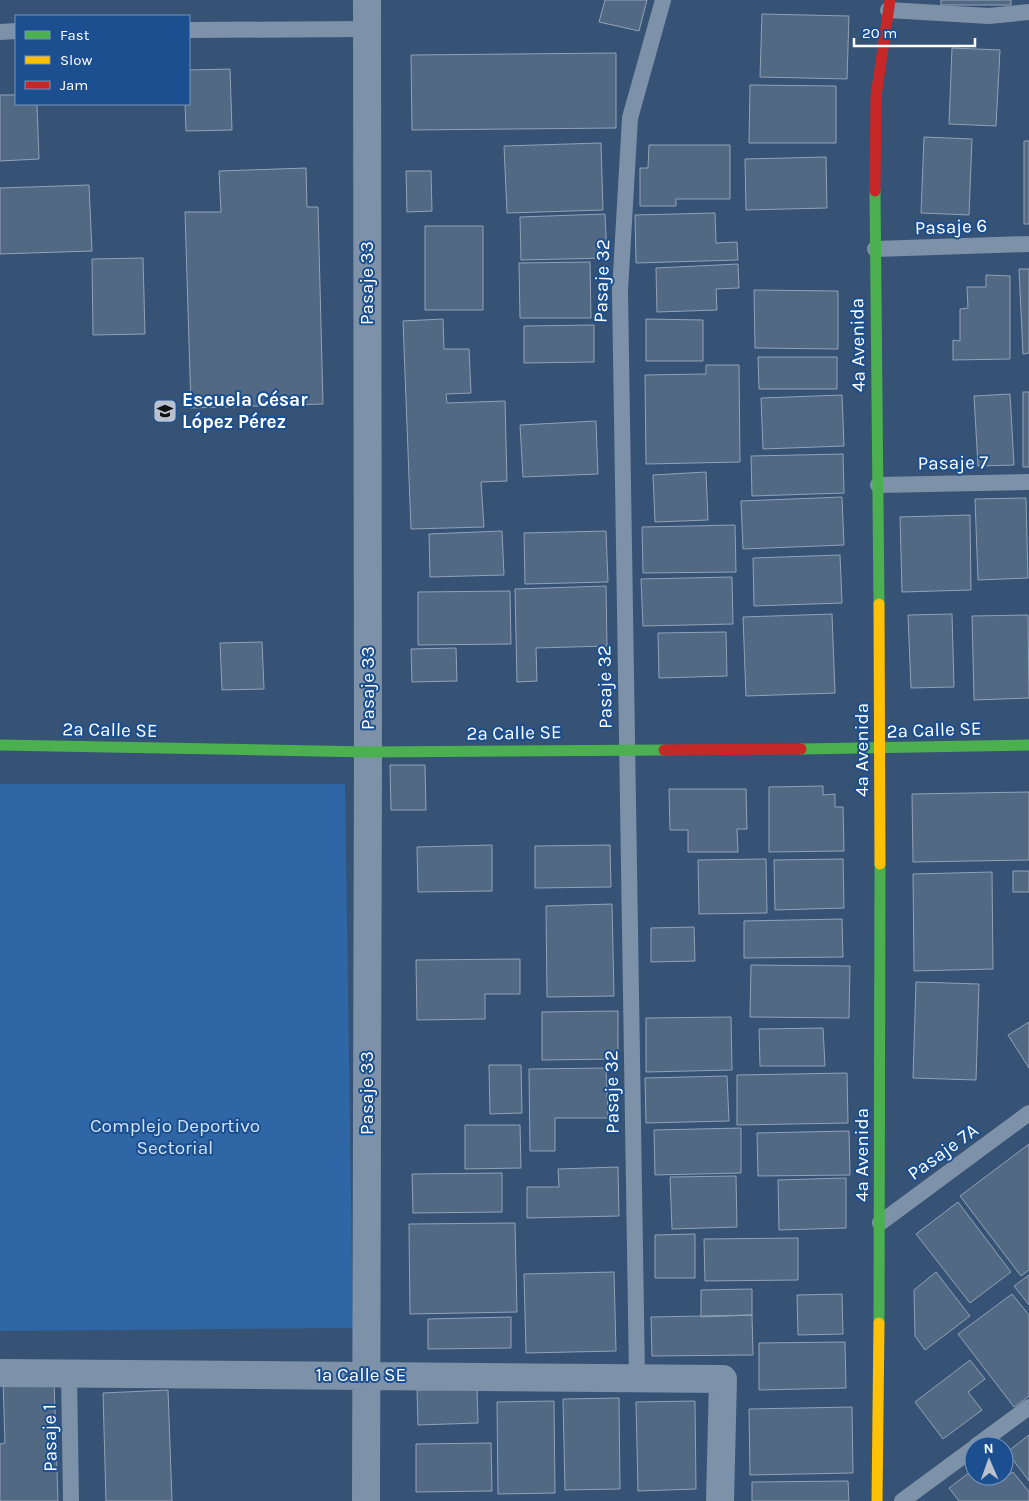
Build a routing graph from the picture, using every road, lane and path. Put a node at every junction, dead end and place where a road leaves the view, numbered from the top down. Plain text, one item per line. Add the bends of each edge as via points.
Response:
1 (367, 0) edge
2 (663, 0) edge
3 (889, 5) edge
4 (1029, 12) edge
5 (367, 29) junction
6 (190, 30) edge
7 (0, 32) edge
8 (15, 32) edge
9 (1029, 244) edge
10 (875, 250) junction
11 (1029, 482) edge
12 (878, 485) junction
13 (1029, 745) edge
14 (0, 746) edge
15 (626, 749) junction
16 (880, 750) junction
17 (368, 752) junction
18 (1029, 1113) edge
19 (880, 1223) junction
20 (0, 1373) edge
21 (69, 1374) junction
22 (366, 1376) junction
23 (638, 1378) junction
24 (1029, 1407) edge
25 (990, 1436) edge
26 (964, 1455) edge
27 (71, 1501) edge
28 (366, 1501) edge
29 (720, 1501) edge
30 (877, 1501) edge
31 (902, 1501) edge

1 - 5 street, Pasaje 33
2 - 15 lane, Pasaje 32 via 630,118 620,291
3 - 4 lane via 989,16
3 - 10 street, 4a Avenida via 876,96
5 - 6 lane
5 - 17 street, Pasaje 33
7 - 8 lane
9 - 10 lane, Pasaje 6
10 - 12 street, 4a Avenida
11 - 12 lane, Pasaje 7
12 - 16 street, 4a Avenida
13 - 16 street, 2a Calle SE
14 - 17 street, 2a Calle SE
15 - 16 street, 2a Calle SE
15 - 17 street, 2a Calle SE
15 - 23 lane, Pasaje 32
16 - 19 street, 4a Avenida
17 - 22 street, Pasaje 33
18 - 19 lane, Pasaje 7A
19 - 30 street, 4a Avenida
20 - 21 street, 1a Calle SE
21 - 22 street, 1a Calle SE
21 - 27 lane, Pasaje 1
22 - 23 street, 1a Calle SE
22 - 28 street, Pasaje 33
23 - 29 street, 1a Calle SE via 722,1378
24 - 25 lane
26 - 31 lane

